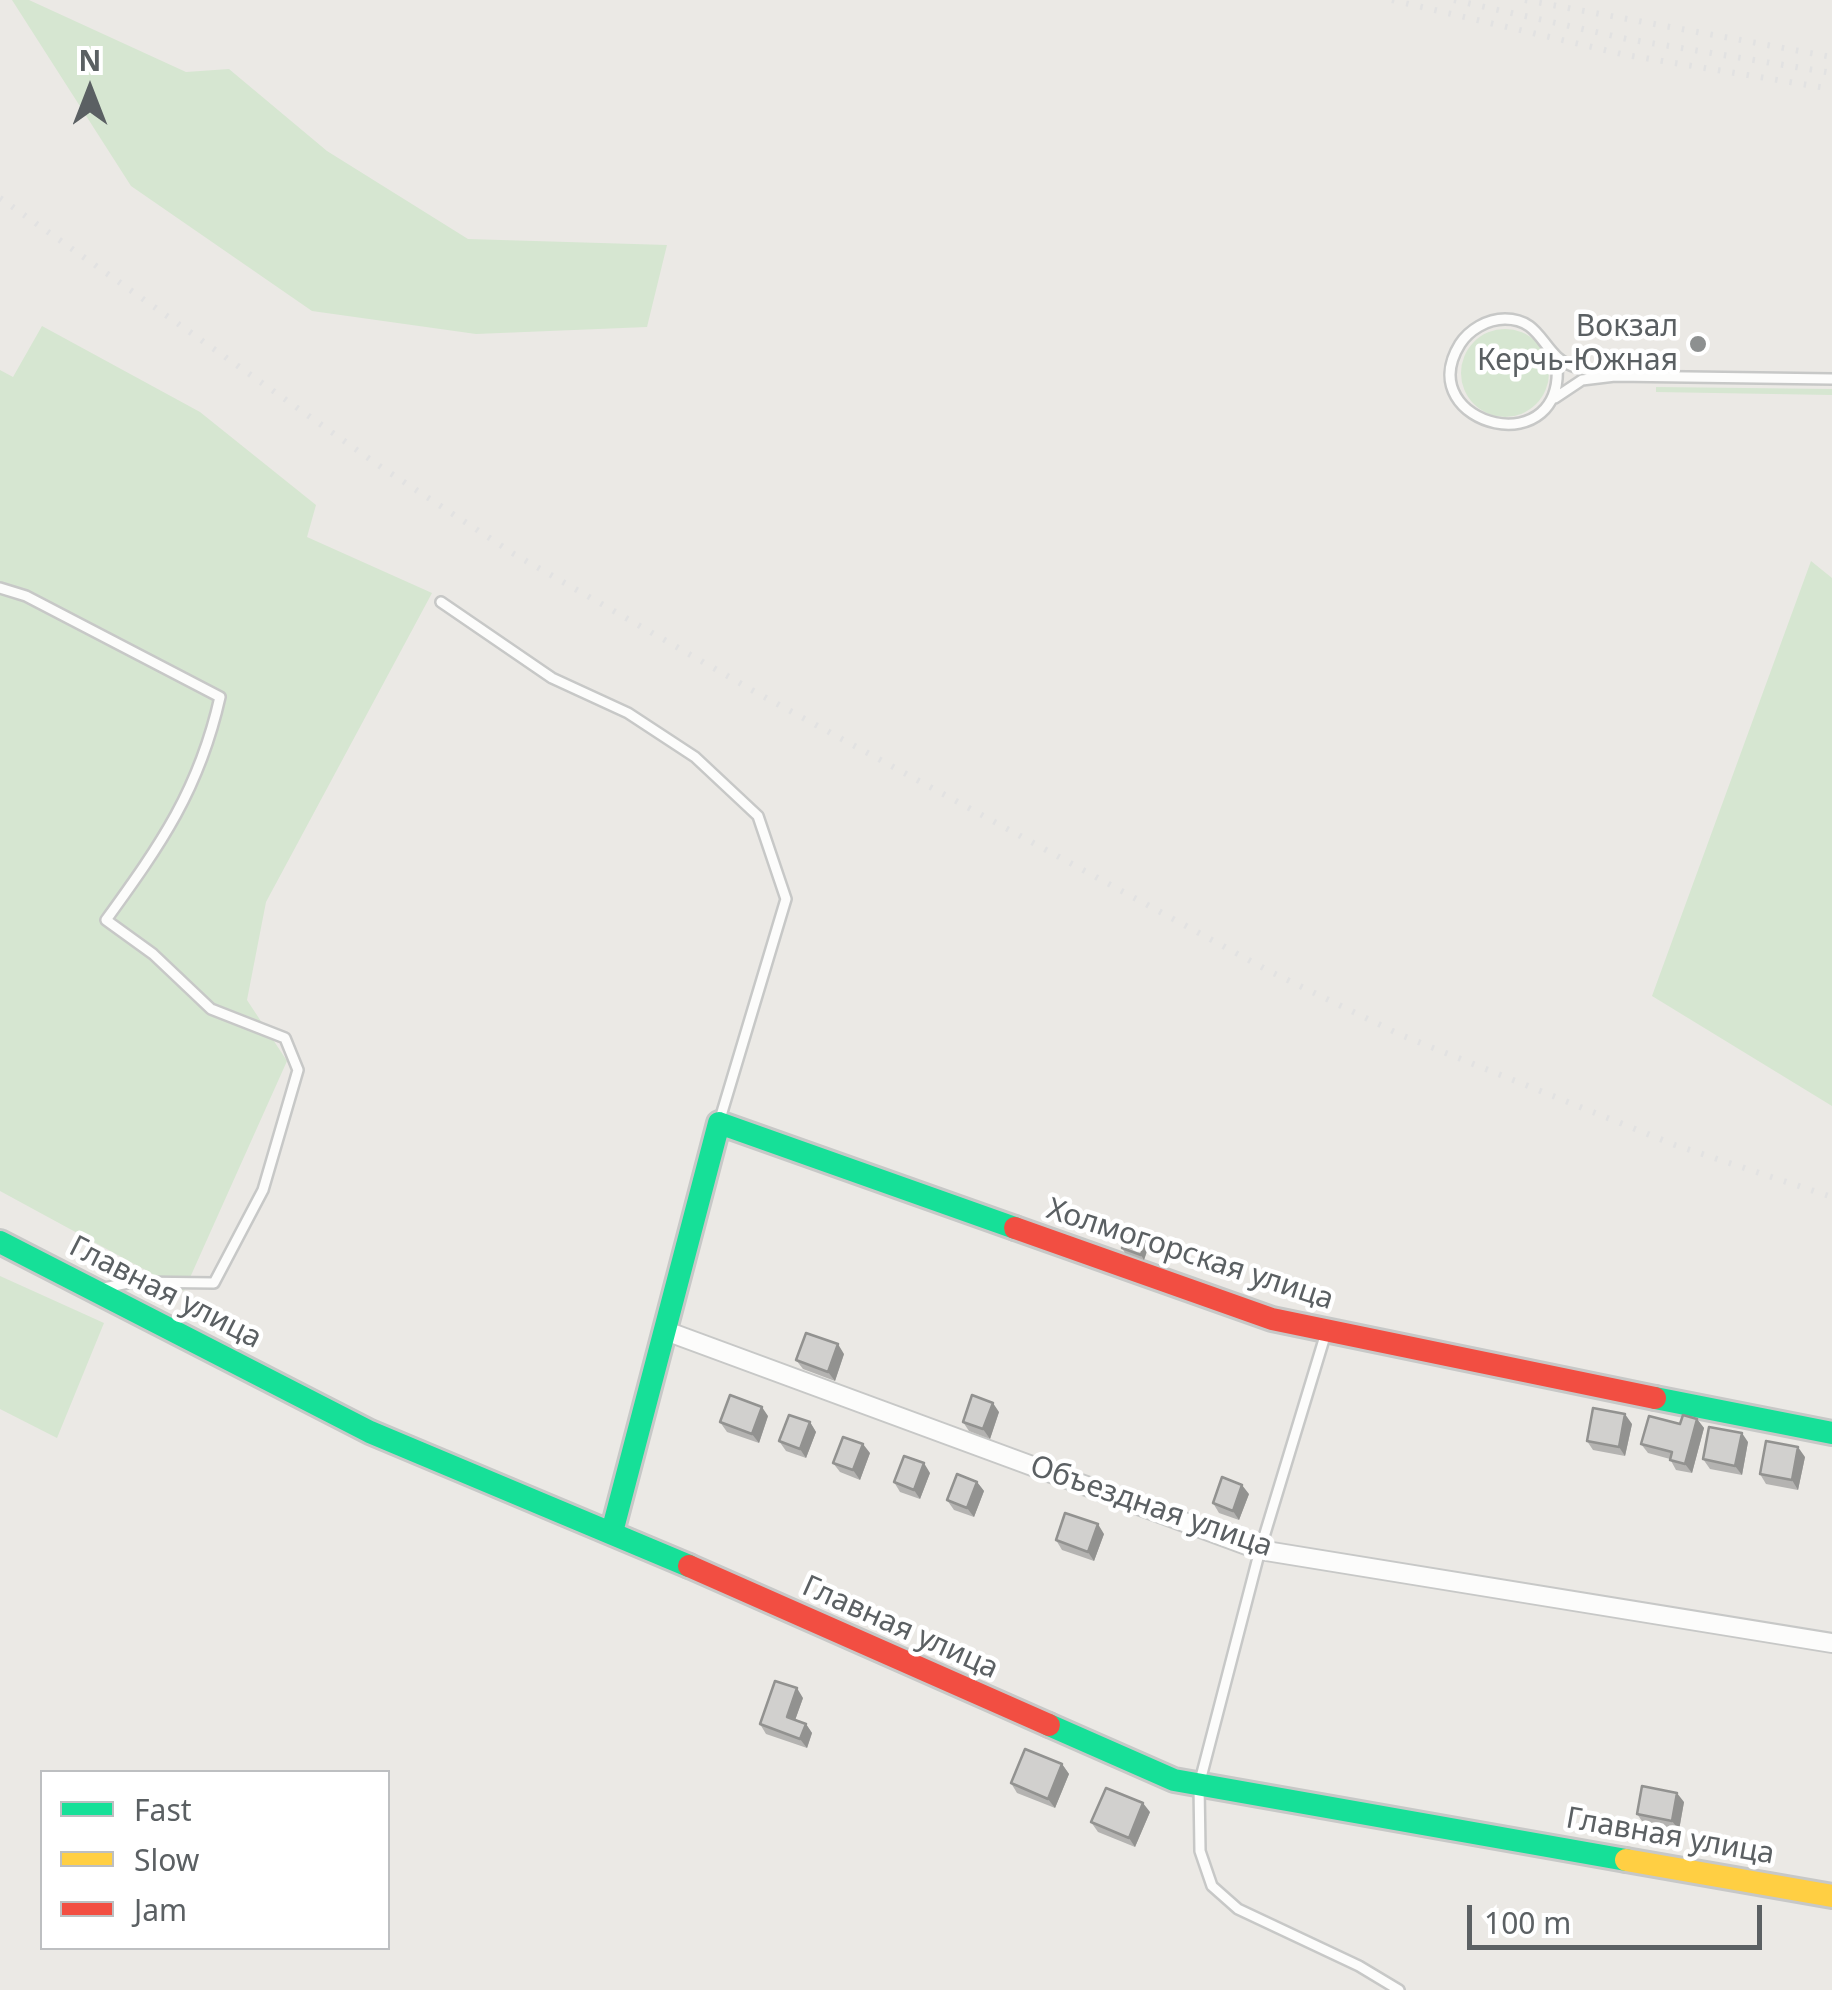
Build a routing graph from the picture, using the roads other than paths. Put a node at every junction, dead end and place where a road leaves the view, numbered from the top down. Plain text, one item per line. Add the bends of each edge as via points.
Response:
1 (1556, 356) junction
2 (1615, 376) junction
3 (1832, 379) edge
4 (1548, 404) junction
5 (0, 588) edge
6 (442, 602) dead end
7 (719, 1123) junction
8 (0, 1242) edge
9 (93, 1290) junction
10 (666, 1332) junction
11 (1326, 1333) junction
12 (1832, 1433) edge
13 (612, 1532) junction
14 (1260, 1550) junction
15 (1832, 1643) edge
16 (1199, 1785) junction
17 (1832, 1896) edge
18 (1399, 1990) edge

1 - 2 lane
1 - 4 lane via 1556,389
1 - 4 lane via 1536,329 1504,319 1473,330 1454,356 1454,389 1474,416 1506,426 1536,416
2 - 3 lane
2 - 4 lane via 1582,380
5 - 9 lane via 220,698 209,746 172,829 106,920 154,954 211,1010 285,1038 298,1070 263,1190 214,1284 133,1282
6 - 7 lane via 552,678 628,713 696,757 758,816 786,899
7 - 10 street
7 - 11 street, Холмогорская улица
8 - 9 street, Главная улица
9 - 13 street, Главная улица via 370,1432
10 - 13 street
10 - 14 street, Объездная улица
11 - 12 street, Холмогорская улица
11 - 14 lane
13 - 16 street, Главная улица via 1145,1768
14 - 15 street, Объездная улица
14 - 16 lane
16 - 17 street, Главная улица
16 - 18 lane via 1200,1852 1212,1886 1238,1909

